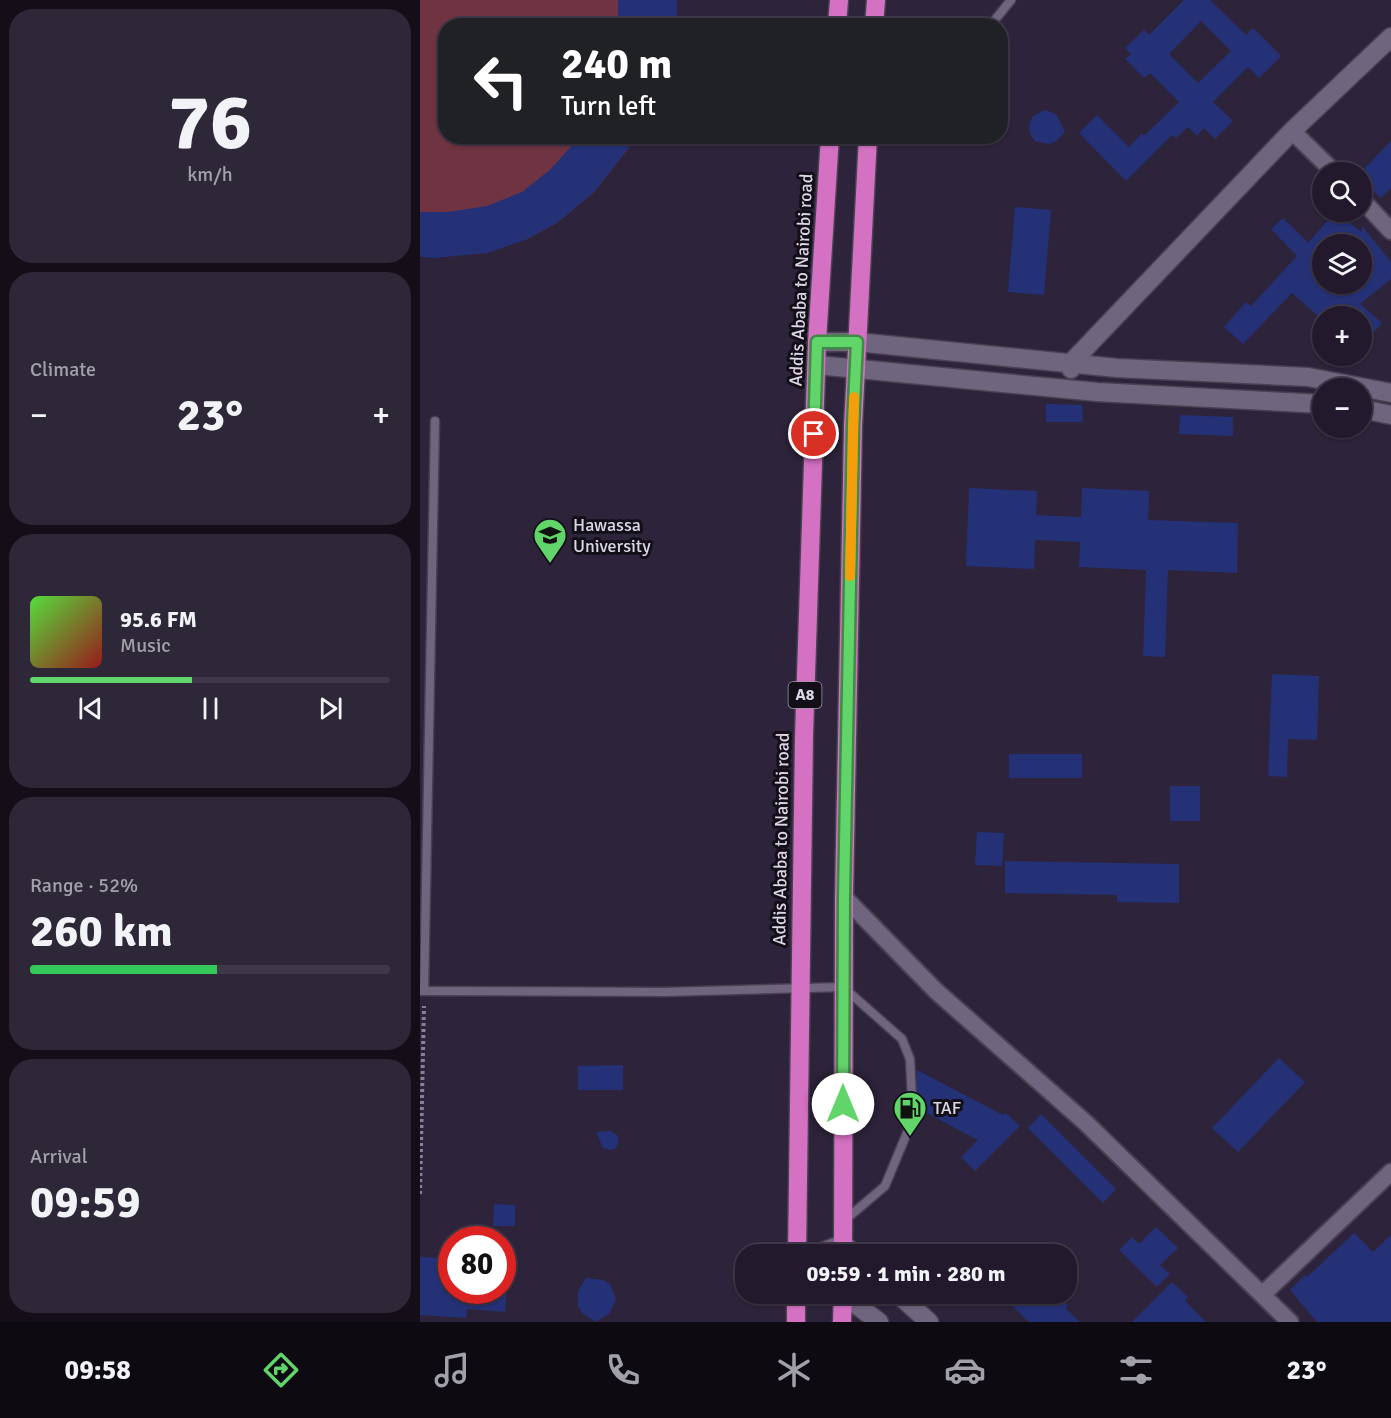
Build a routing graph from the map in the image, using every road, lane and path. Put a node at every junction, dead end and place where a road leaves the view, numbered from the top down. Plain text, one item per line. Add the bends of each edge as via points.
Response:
1 (839, 0) edge
2 (876, 0) edge
3 (1011, 0) edge
4 (838, 18) edge
5 (875, 18) edge
6 (996, 18) edge
7 (1391, 37) edge
8 (1292, 131) junction
9 (829, 144) edge
10 (868, 144) edge
11 (1324, 162) edge
12 (1372, 211) edge
13 (1391, 231) edge
14 (817, 342) junction
15 (857, 342) junction
16 (1071, 363) junction
17 (816, 365) junction
18 (855, 369) junction
19 (1070, 389) junction
20 (1391, 393) edge
21 (1312, 403) edge
22 (1372, 411) edge
23 (1391, 415) edge
24 (435, 421) dead end
25 (844, 897) junction
26 (843, 987) junction
27 (800, 988) junction
28 (422, 991) edge
29 (1390, 1176) edge
30 (420, 1194) edge
31 (844, 1222) junction
32 (797, 1244) edge
33 (846, 1244) edge
34 (1263, 1294) junction
35 (796, 1304) edge
36 (842, 1304) edge
37 (855, 1304) edge
38 (909, 1304) edge
39 (796, 1322) edge
40 (842, 1322) edge
41 (879, 1322) edge
42 (929, 1322) edge
43 (1290, 1322) edge

1 - 4 highway
2 - 5 highway
3 - 6 lane
7 - 8 street
8 - 11 street
8 - 16 street
9 - 14 highway, Addis Ababa to Nairobi road / A8
10 - 15 highway, A8
12 - 13 street
14 - 15 street
14 - 17 highway, Addis Ababa to Nairobi road / A8
15 - 16 street
15 - 18 highway, A8
16 - 19 street
16 - 20 street via 1308,377
17 - 18 street
17 - 27 highway, Addis Ababa to Nairobi road / A8
18 - 19 street
18 - 25 highway, A8
19 - 21 street
22 - 23 street
24 - 28 lane
25 - 26 highway, A8
25 - 34 street via 936,991 1086,1123
26 - 27 lane
26 - 31 highway, A8
26 - 31 lane via 902,1039 910,1059 912,1098 909,1128 885,1186
27 - 28 lane
27 - 32 highway, Addis Ababa to Nairobi road / A8
28 - 30 path
29 - 34 street
31 - 33 highway, A8
34 - 43 street
35 - 39 highway
36 - 40 highway
37 - 41 street
38 - 42 street

